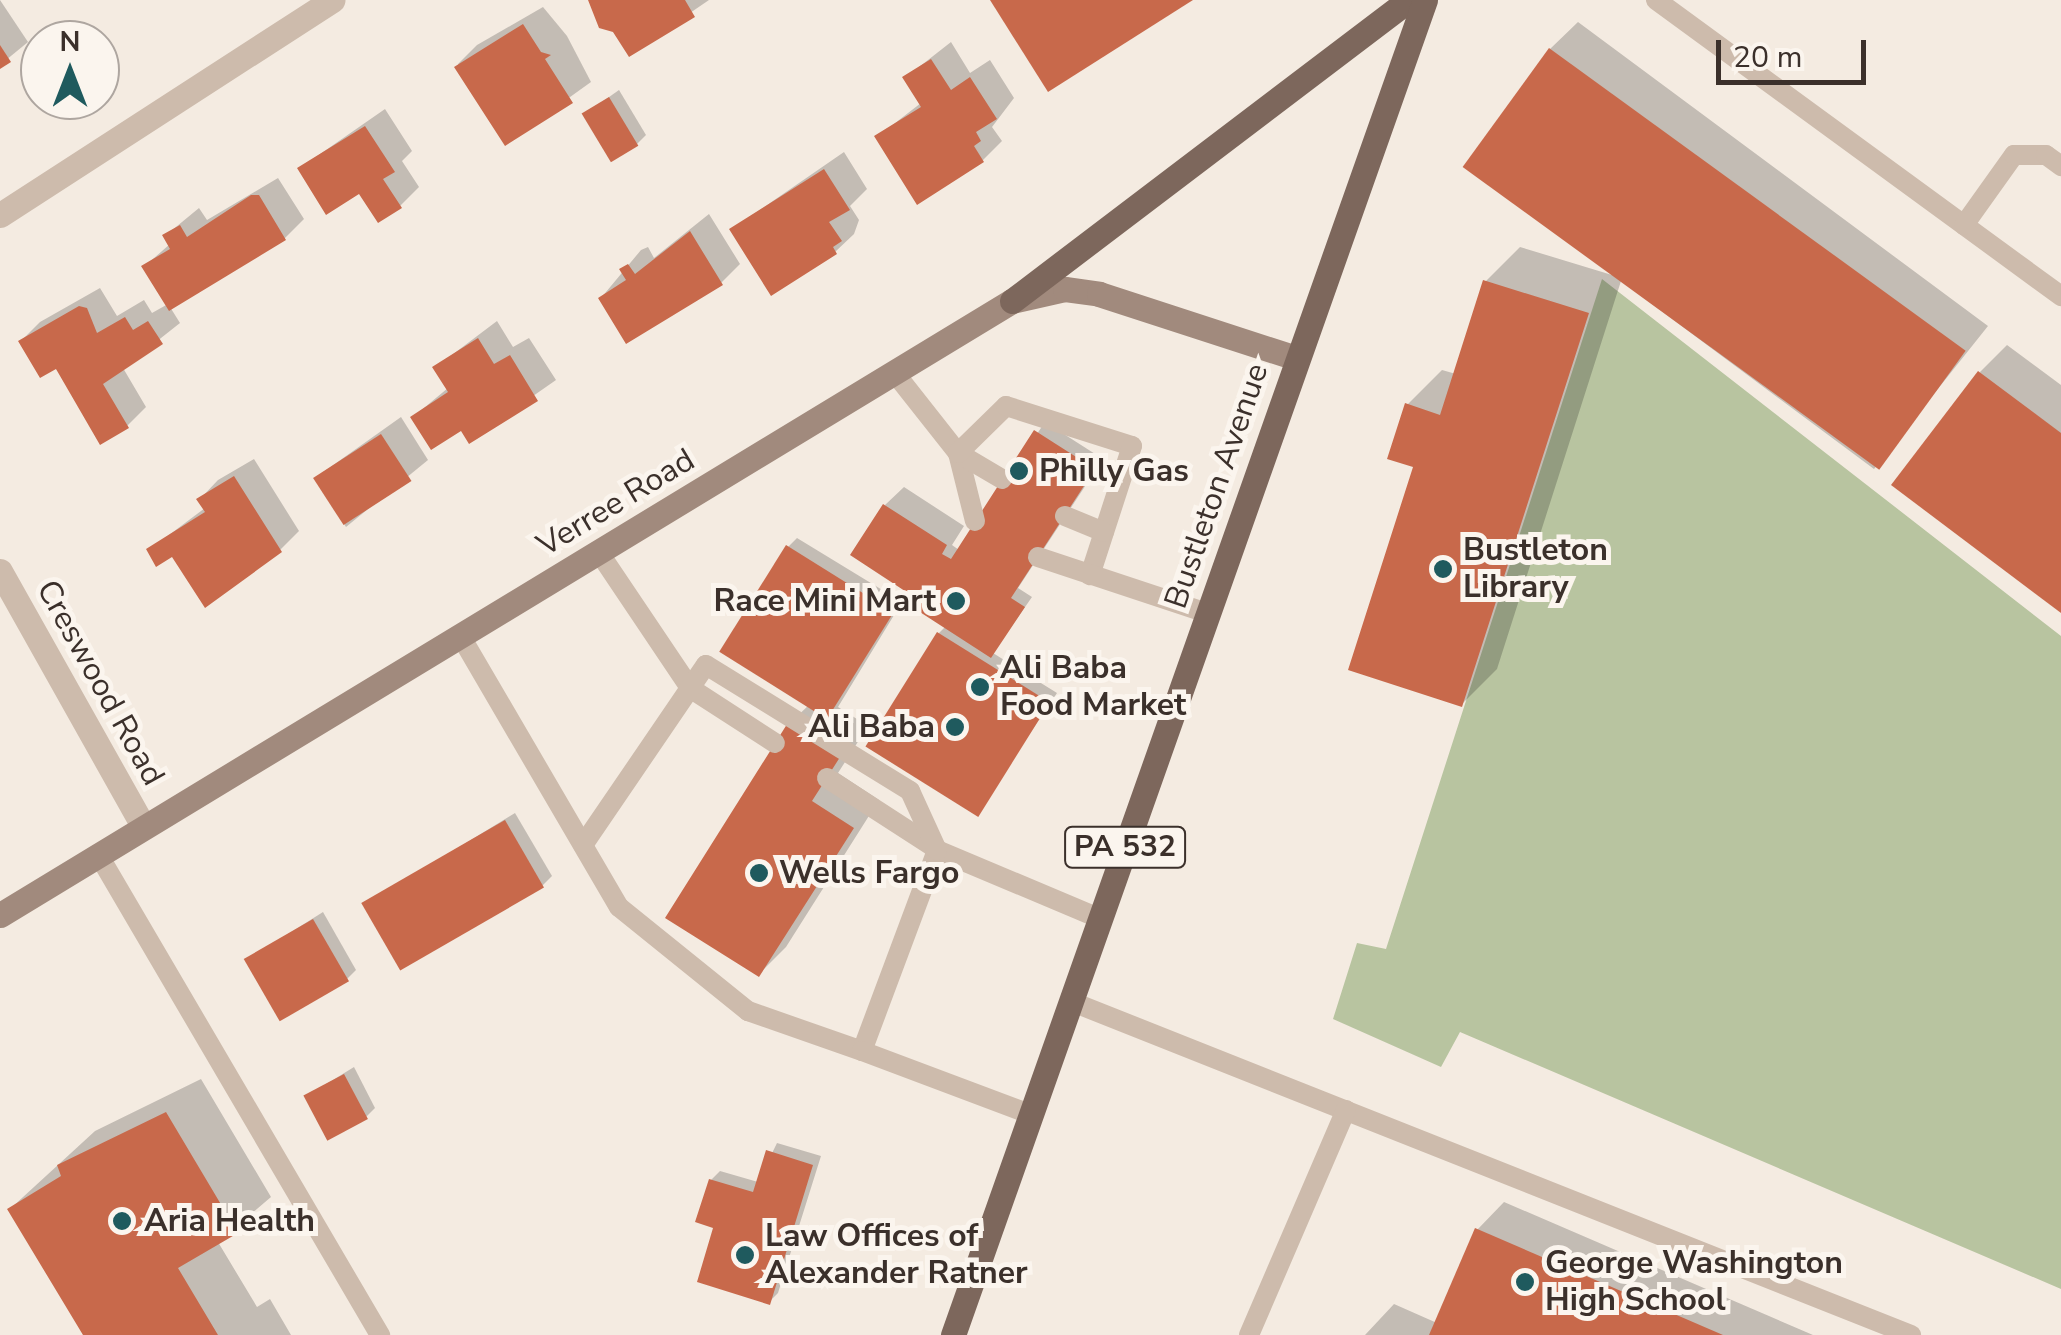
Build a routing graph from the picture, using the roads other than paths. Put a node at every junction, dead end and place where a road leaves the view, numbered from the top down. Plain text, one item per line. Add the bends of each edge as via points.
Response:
1 (332, 0) edge
2 (1408, 0) edge
3 (1425, 0) edge
4 (1656, 0) edge
5 (2061, 166) edge
6 (0, 215) edge
7 (1964, 226) junction
8 (2061, 296) edge
9 (1012, 301) junction
10 (1296, 358) junction
11 (894, 372) junction
12 (958, 453) junction
13 (1002, 479) dead end
14 (1065, 516) dead end
15 (975, 521) dead end
16 (1104, 532) junction
17 (598, 551) junction
18 (1038, 557) dead end
19 (0, 572) edge
20 (1090, 575) junction
21 (1206, 613) junction
22 (460, 635) junction
23 (690, 688) junction
24 (775, 743) dead end
25 (828, 778) dead end
26 (144, 826) junction
27 (583, 845) junction
28 (936, 850) junction
29 (98, 854) junction
30 (0, 915) edge
31 (1099, 918) junction
32 (1070, 1001) junction
33 (862, 1052) junction
34 (1346, 1110) junction
35 (1030, 1114) junction
36 (380, 1335) edge
37 (952, 1335) edge
38 (1249, 1335) edge
39 (1911, 1335) edge

1 - 6 street
2 - 9 main road
3 - 10 main road, Bustleton Avenue / PA 532
4 - 7 lane
5 - 7 lane via 2046,155 2014,155
7 - 8 lane
9 - 10 main road, Verree Road via 1065,288 1099,294
9 - 11 main road, Verree Road
10 - 21 main road, Bustleton Avenue / PA 532
11 - 12 lane
11 - 17 main road, Verree Road
12 - 13 lane
12 - 15 lane
12 - 16 lane via 1006,406 1132,446
14 - 16 lane
16 - 20 lane
17 - 22 main road, Verree Road
17 - 23 lane
18 - 20 lane
19 - 26 street, Creswood Road
20 - 21 lane
21 - 31 main road, Bustleton Avenue / PA 532
22 - 26 main road, Verree Road
22 - 27 lane
23 - 24 lane
23 - 27 lane
23 - 28 lane via 706,665 910,790
25 - 28 lane
26 - 29 main road, Verree Road
27 - 33 lane via 619,907 748,1011
28 - 31 lane
28 - 33 lane
29 - 30 main road, Verree Road
29 - 36 lane
31 - 32 main road, Bustleton Avenue / PA 532
32 - 34 lane
32 - 35 main road, Bustleton Avenue / PA 532
33 - 35 lane
34 - 38 lane
34 - 39 lane
35 - 37 main road, Bustleton Avenue / PA 532

